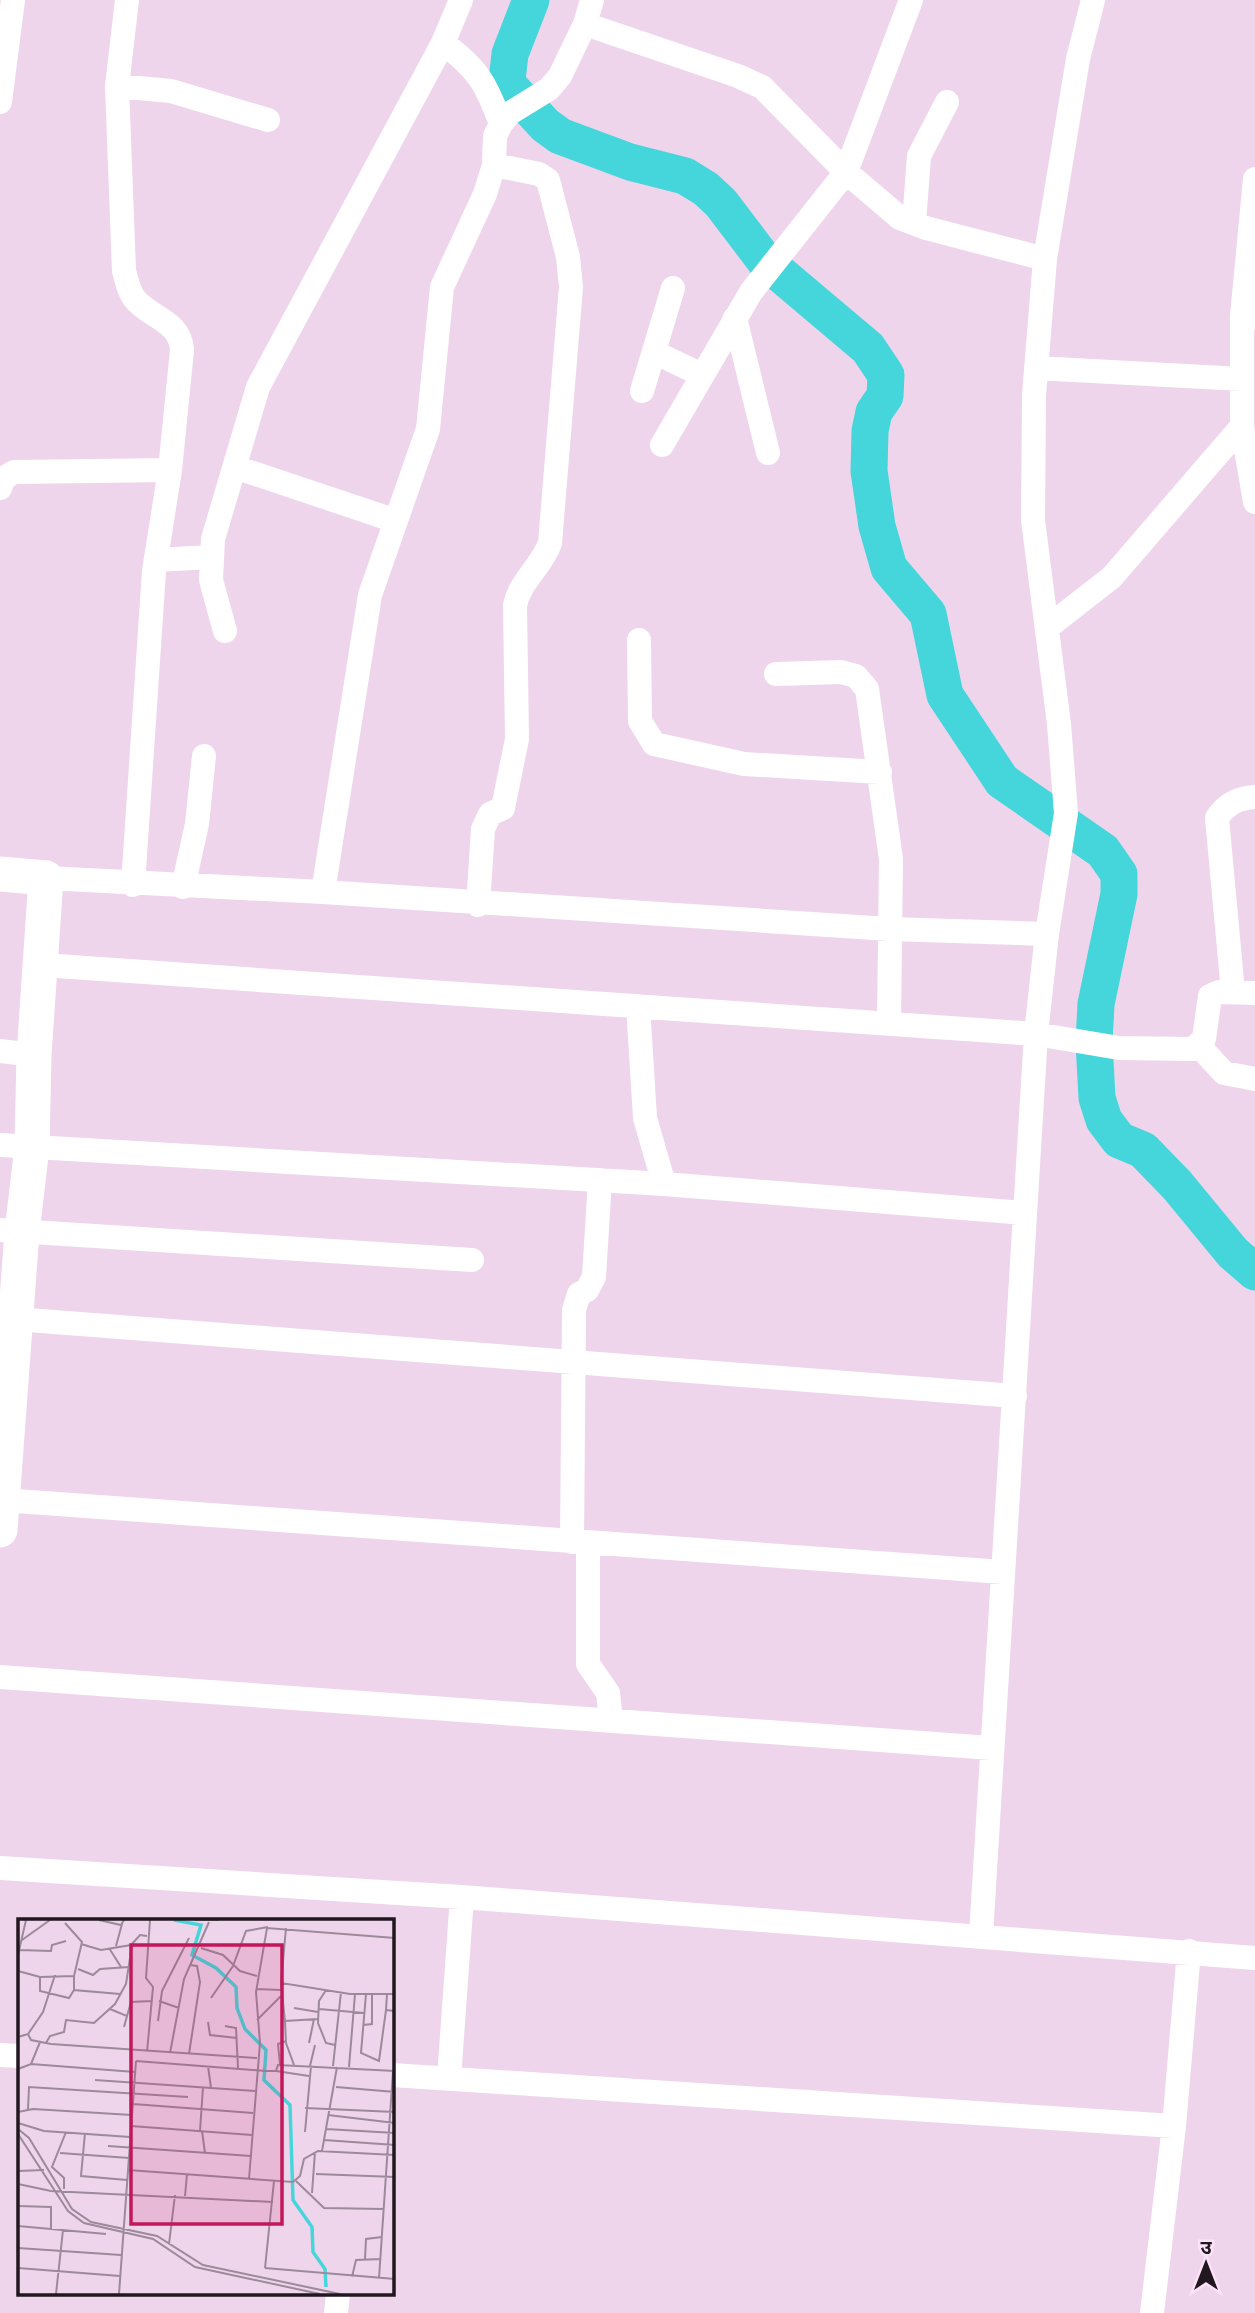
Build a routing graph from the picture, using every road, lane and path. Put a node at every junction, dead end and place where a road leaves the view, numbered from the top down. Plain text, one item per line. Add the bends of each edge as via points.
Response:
1 (11, 0) edge
2 (127, 0) edge
3 (461, 0) edge
4 (592, 0) edge
5 (911, 0) edge
6 (1093, 0) edge
7 (0, 4) edge
8 (585, 24) junction
9 (443, 43) junction
10 (117, 86) junction
11 (0, 102) edge
12 (947, 102) dead end
13 (505, 118) junction
14 (268, 120) dead end
15 (494, 164) junction
16 (846, 173) junction
17 (1255, 179) edge
18 (914, 223) junction
19 (1045, 259) junction
20 (673, 288) dead end
21 (1248, 317) edge
22 (735, 318) junction
23 (654, 352) junction
24 (1036, 368) junction
25 (702, 375) junction
26 (1242, 379) junction
27 (642, 391) dead end
28 (1242, 426) junction
29 (662, 445) dead end
30 (768, 453) dead end
31 (234, 467) junction
32 (170, 470) junction
33 (0, 488) edge
34 (1255, 502) edge
35 (397, 521) junction
36 (211, 558) junction
37 (156, 560) junction
38 (1048, 627) junction
39 (225, 631) dead end
40 (639, 640) dead end
41 (776, 674) dead end
42 (204, 756) dead end
43 (880, 772) junction
44 (1255, 797) edge
45 (0, 874) edge
46 (46, 878) junction
47 (133, 885) junction
48 (184, 887) junction
49 (323, 892) junction
50 (478, 905) junction
51 (889, 929) junction
52 (1047, 933) junction
53 (43, 965) junction
54 (1244, 993) edge
55 (638, 1006) junction
56 (889, 1023) junction
57 (1036, 1034) junction
58 (1199, 1046) junction
59 (0, 1051) edge
60 (34, 1055) junction
61 (1255, 1079) edge
62 (16, 1146) edge
63 (600, 1180) junction
64 (664, 1184) junction
65 (1024, 1213) junction
66 (11, 1231) edge
67 (472, 1260) dead end
68 (15, 1319) junction
69 (574, 1362) junction
70 (1015, 1396) junction
71 (4, 1411) edge
72 (1, 1515) edge
73 (580, 1542) junction
74 (1003, 1572) junction
75 (0, 1677) edge
76 (611, 1720) junction
77 (991, 1748) junction
78 (0, 1867) edge
79 (462, 1897) junction
80 (981, 1936) junction
81 (1189, 1951) junction
82 (1255, 1958) edge
83 (0, 2055) edge
84 (18, 2056) edge
85 (394, 2076) edge
86 (449, 2078) junction
87 (1174, 2126) junction
88 (1152, 2313) edge

1 - 7 street
1 - 11 street
2 - 10 street
3 - 9 street
4 - 8 street
5 - 16 street
6 - 19 street via 1078,59
8 - 13 street via 560,76
8 - 16 street via 762,87
9 - 13 street via 475,68
9 - 31 street via 258,387
10 - 14 street via 171,91
10 - 32 street via 128,289 136,301 177,331 181,340
12 - 18 street via 919,156
13 - 15 street via 495,136
15 - 35 street via 442,287 428,429
15 - 50 street via 548,180 568,257 571,306 550,543 515,605 517,739 503,808 490,814 483,829
16 - 18 street via 878,202
16 - 22 street
17 - 21 street
18 - 19 street
19 - 24 street
20 - 23 street
21 - 26 street
22 - 25 street
22 - 30 street
23 - 25 street
23 - 27 street
24 - 26 street
24 - 38 street via 1032,520
25 - 29 street
26 - 28 street
28 - 34 street
28 - 38 street via 1112,577
31 - 35 street
31 - 36 street
32 - 33 street via 15,472 4,478
32 - 37 street
35 - 49 street via 370,595
36 - 37 street
36 - 39 street via 211,580
37 - 47 street
38 - 52 street via 1066,813
40 - 43 street via 640,721 654,744 744,764
41 - 43 street via 841,671 856,676 867,689
42 - 48 street
43 - 51 street via 891,859
44 - 54 street via 1237,800 1217,818
45 - 46 street
46 - 47 street
46 - 53 street
47 - 48 street
48 - 49 street
49 - 50 street
50 - 51 street
51 - 52 street
51 - 56 street
52 - 57 street
53 - 55 street
53 - 60 street
54 - 58 street via 1210,996
55 - 56 street
55 - 64 street via 645,1118
56 - 57 street
57 - 58 street via 1118,1048
57 - 65 street
58 - 61 street via 1224,1073
59 - 60 street
60 - 62 street
62 - 63 street
62 - 66 street
63 - 64 street
63 - 69 street via 594,1277 575,1302
64 - 65 street
65 - 70 street
66 - 67 street
66 - 68 street
68 - 69 street
68 - 71 street
69 - 70 street
69 - 73 street
70 - 74 street
71 - 72 street
72 - 73 street
73 - 74 street
73 - 76 street via 588,1664 608,1693
74 - 77 street
75 - 76 street
76 - 77 street
77 - 80 street
78 - 79 street
79 - 80 street
79 - 86 street
80 - 81 street
81 - 82 street
81 - 87 street
83 - 84 street
85 - 86 street
86 - 87 street
87 - 88 street

